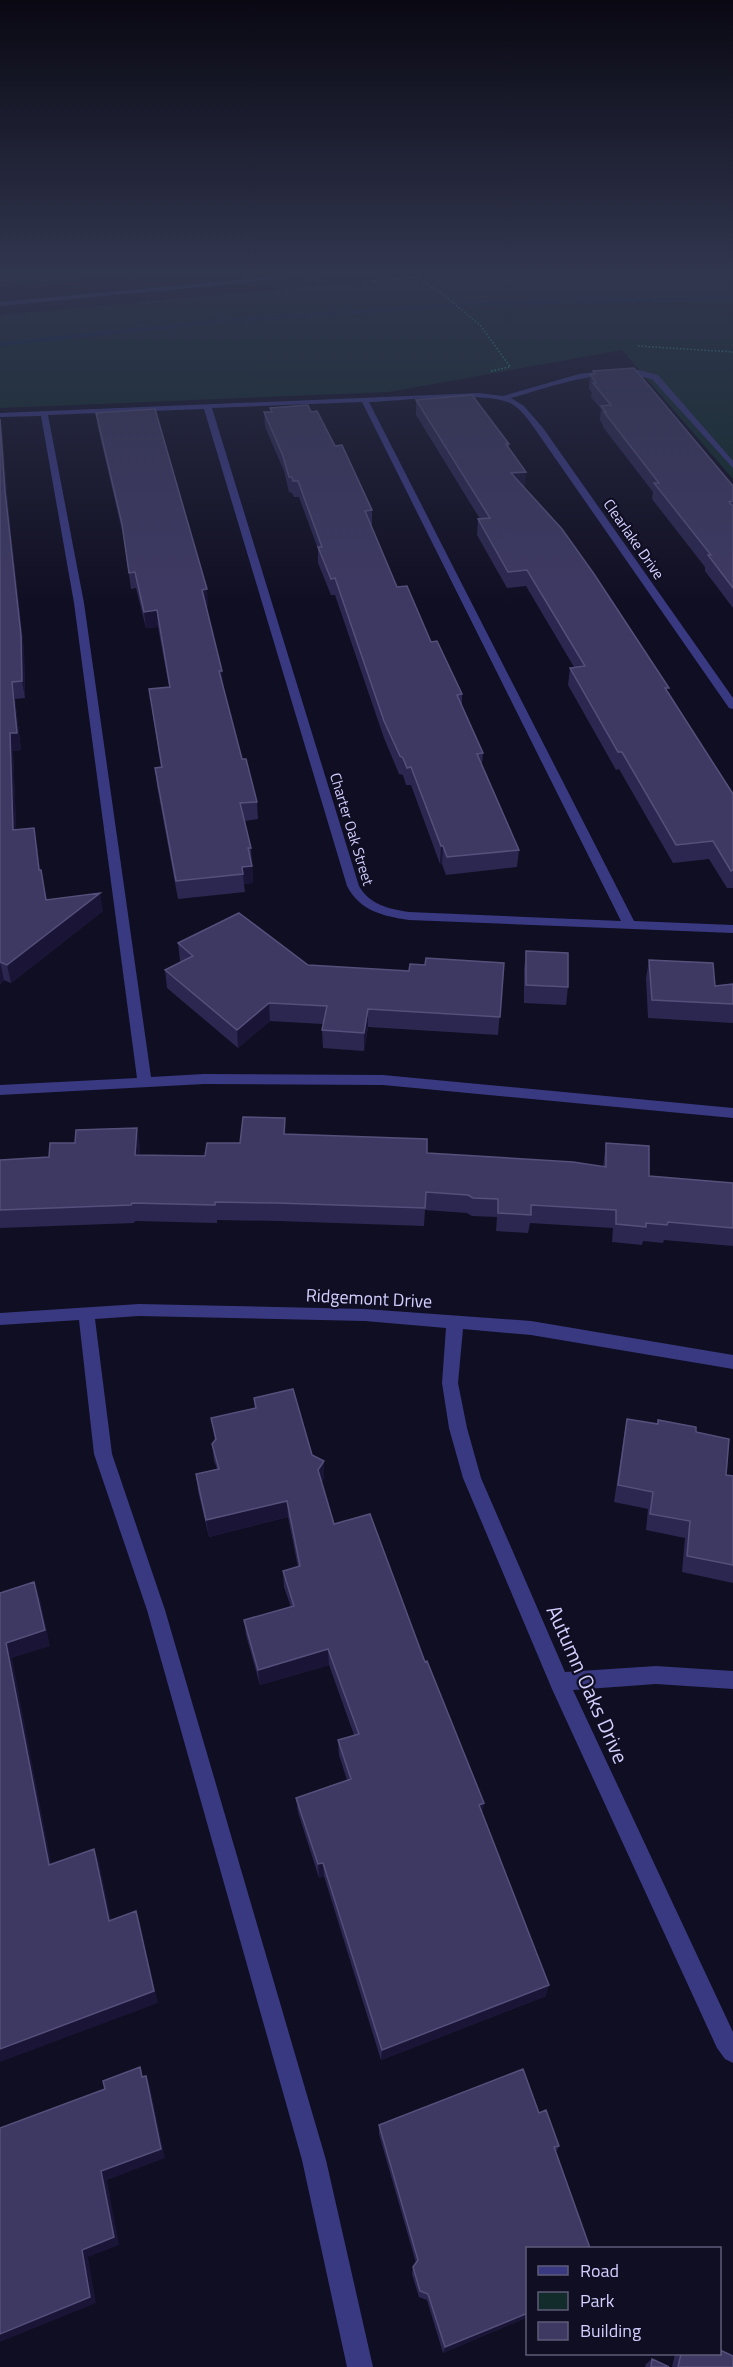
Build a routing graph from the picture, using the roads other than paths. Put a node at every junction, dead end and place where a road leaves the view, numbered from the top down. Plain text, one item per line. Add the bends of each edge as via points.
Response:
1 (559, 382) edge
2 (660, 382) edge
3 (503, 398) junction
4 (365, 401) junction
5 (207, 406) junction
6 (44, 413) junction
7 (0, 415) edge
8 (733, 466) edge
9 (733, 706) edge
10 (629, 924) junction
11 (733, 929) edge
12 (145, 1082) junction
13 (0, 1090) edge
14 (733, 1113) edge
15 (86, 1314) junction
16 (0, 1319) edge
17 (455, 1322) junction
18 (733, 1362) edge
19 (733, 1680) edge
20 (558, 1682) junction
21 (733, 2050) edge
22 (360, 2367) edge

1 - 3 street
2 - 8 street
3 - 4 street via 479,395
3 - 9 street, Clearlake Drive via 521,405 540,430
4 - 5 street
4 - 10 street
5 - 6 street
5 - 10 street, Charter Oak Street via 352,887 359,898 372,907 409,916
6 - 7 street
6 - 12 street via 79,603
10 - 11 street, Charter Oak Street
12 - 13 street
12 - 14 street via 383,1080
15 - 16 street, Ridgemont Drive
15 - 17 street, Ridgemont Drive via 139,1310
15 - 22 street via 103,1454 156,1610 314,2160
17 - 18 street, Ridgemont Drive via 531,1328
17 - 20 street, Autumn Oaks Drive via 450,1383 466,1458
19 - 20 street via 656,1675
20 - 21 street, Autumn Oaks Drive

